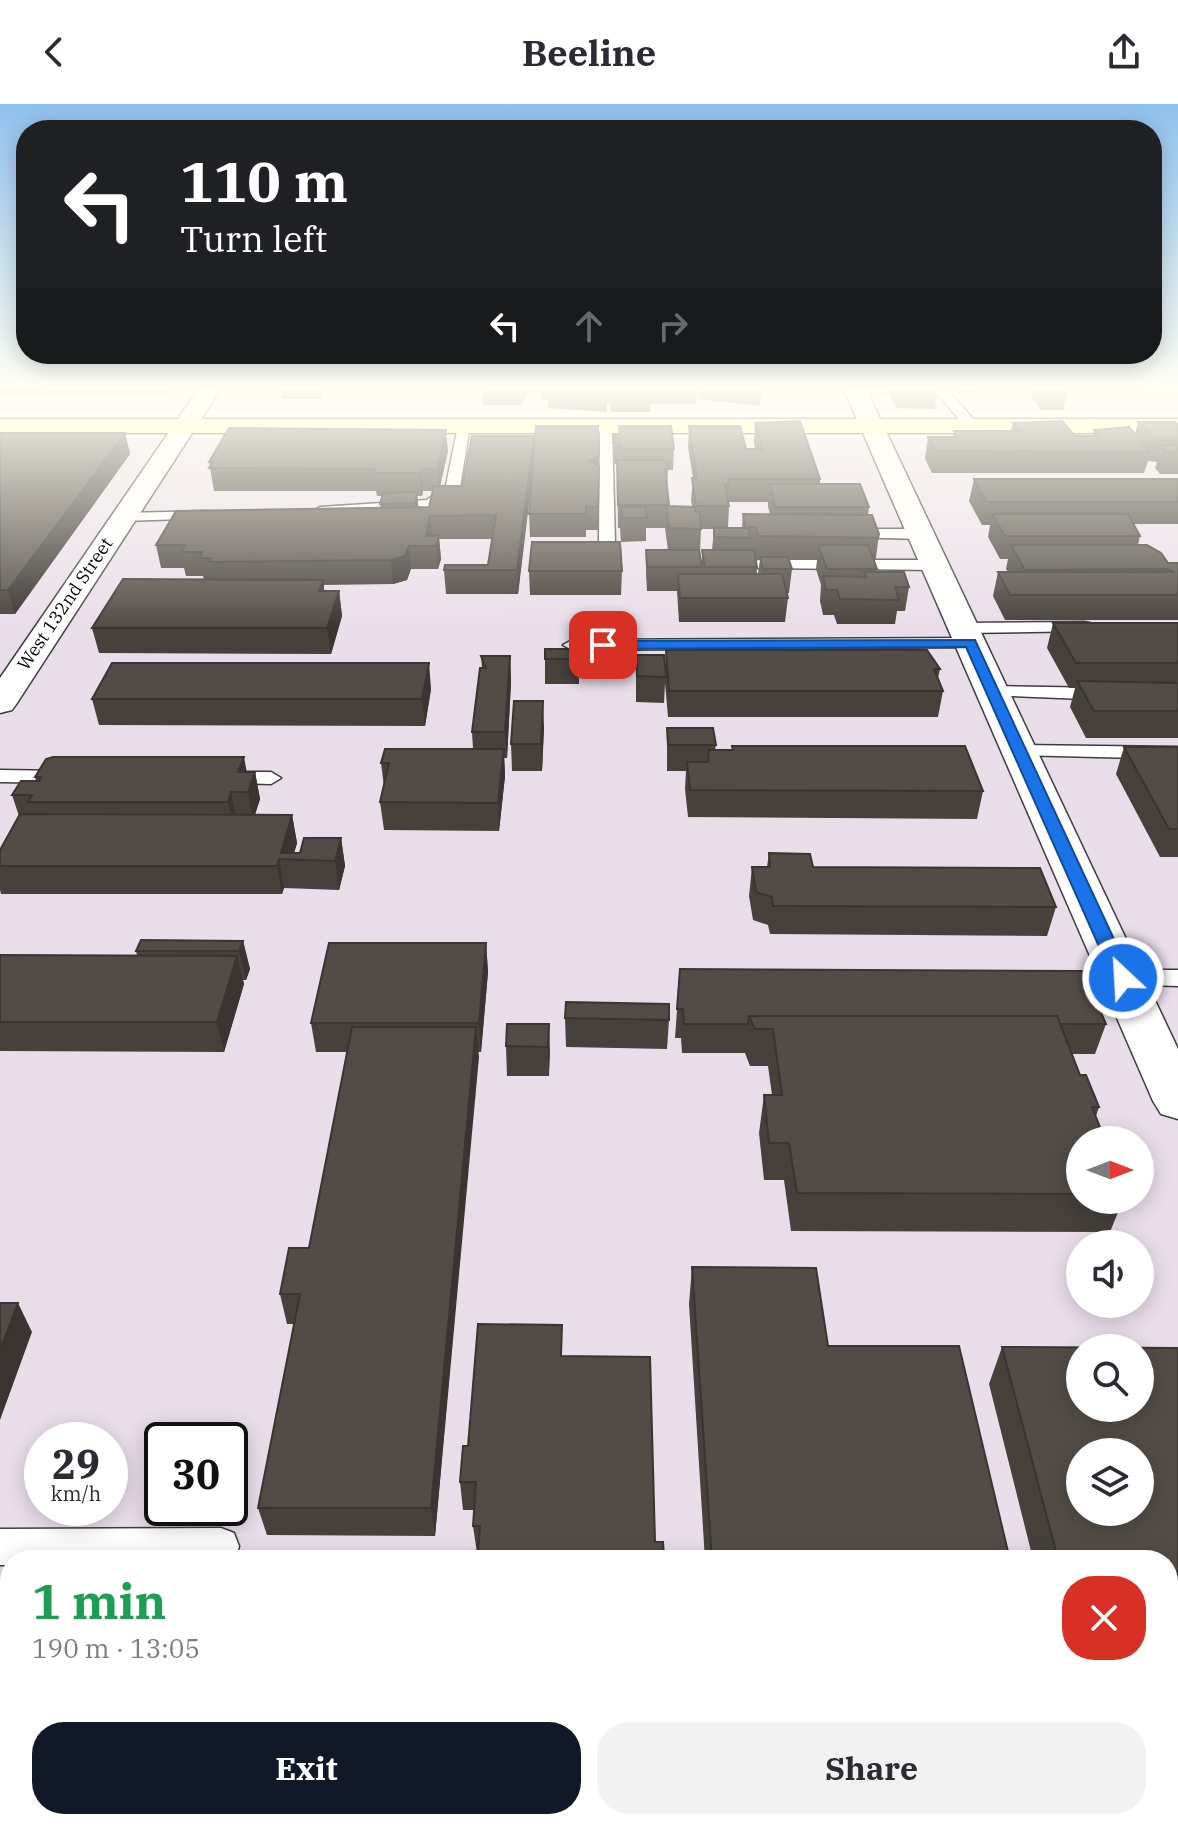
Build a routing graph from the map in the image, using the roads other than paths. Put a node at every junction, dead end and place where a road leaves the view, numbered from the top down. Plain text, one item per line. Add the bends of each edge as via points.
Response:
1 (156, 468) edge
2 (457, 468) edge
3 (606, 468) edge
4 (892, 468) edge
5 (305, 513) edge
6 (219, 515) edge
7 (124, 517) junction
8 (835, 534) edge
9 (607, 543) edge
10 (928, 549) junction
11 (748, 565) edge
12 (1102, 627) edge
13 (967, 635) junction
14 (572, 645) edge
15 (993, 691) junction
16 (1132, 694) edge
17 (0, 703) edge
18 (1020, 751) junction
19 (1178, 753) edge
20 (0, 776) edge
21 (89, 777) edge
22 (198, 778) edge
23 (271, 778) dead end
24 (1123, 978) junction
25 (1178, 978) edge
26 (1178, 1101) edge
27 (0, 1547) edge
28 (220, 1550) edge

1 - 7 street, West 132nd Street
2 - 5 lane via 453,487 431,504
3 - 9 lane
4 - 10 street
6 - 7 lane
7 - 17 street, West 132nd Street
8 - 10 lane
10 - 11 lane
10 - 13 street
12 - 13 lane
13 - 14 lane
13 - 15 street
15 - 16 lane
15 - 18 street
18 - 19 lane
18 - 24 street
20 - 21 lane
22 - 23 lane
24 - 25 lane
24 - 26 street
27 - 28 lane via 221,1546

